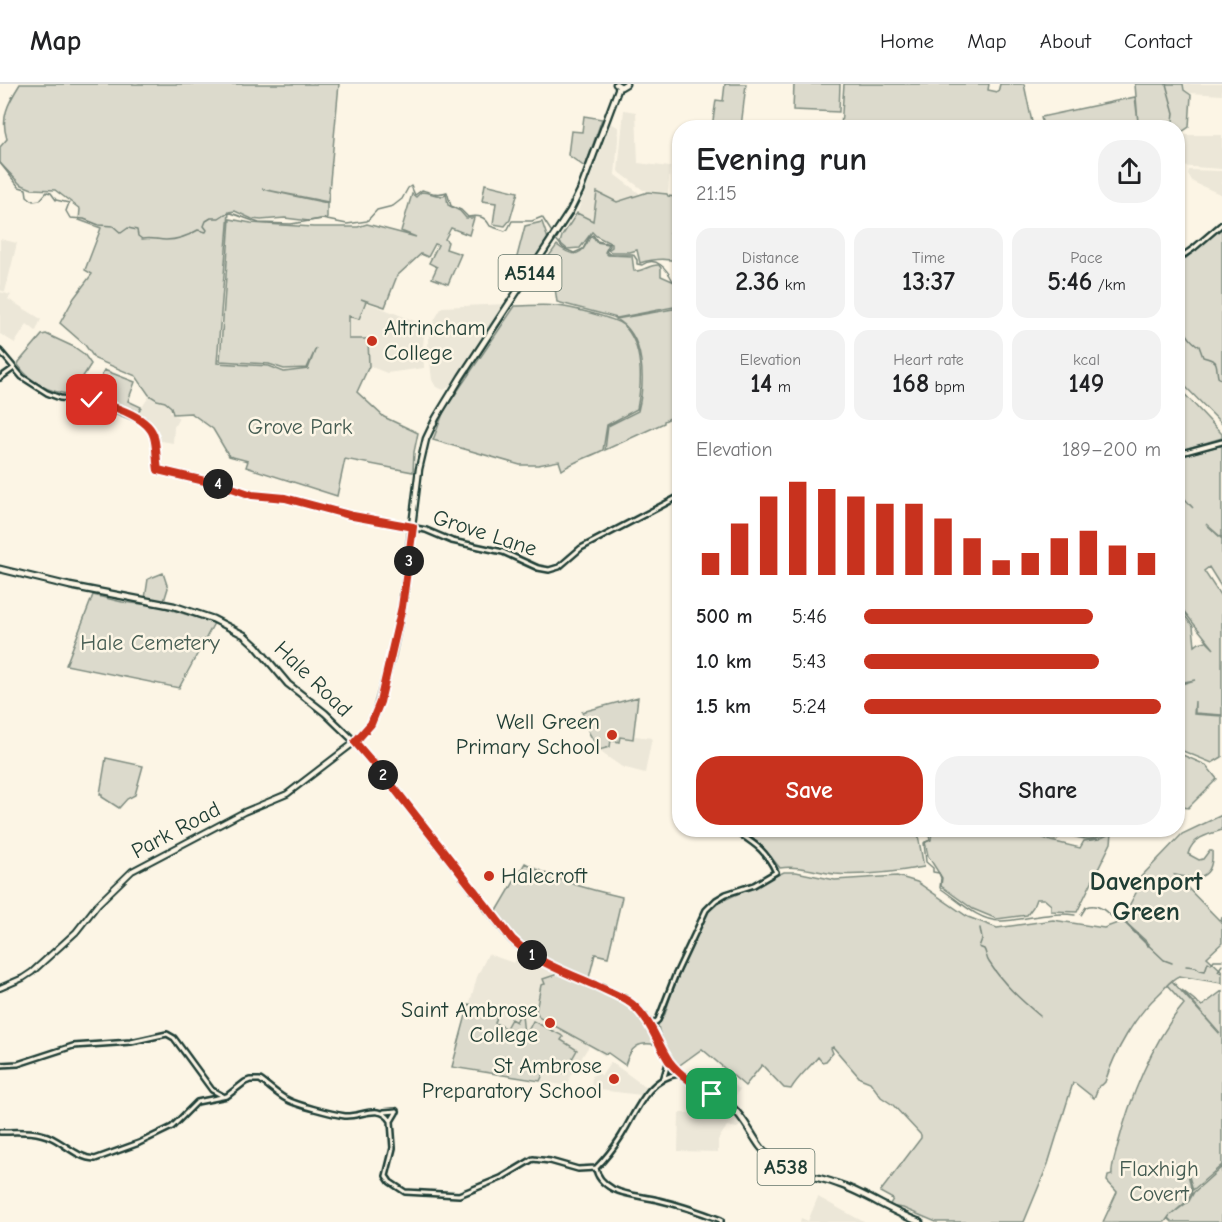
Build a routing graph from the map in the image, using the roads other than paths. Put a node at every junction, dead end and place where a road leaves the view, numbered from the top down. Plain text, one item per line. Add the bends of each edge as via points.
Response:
1 (626, 84) edge
2 (618, 86) edge
3 (1222, 224) edge
4 (1185, 254) edge
5 (0, 351) edge
6 (14, 368) junction
7 (0, 378) edge
8 (1222, 442) edge
9 (1185, 452) edge
10 (672, 500) edge
11 (413, 527) junction
12 (0, 568) edge
13 (355, 742) junction
14 (745, 837) edge
15 (0, 988) edge
16 (651, 1026) junction
17 (669, 1060) junction
18 (0, 1065) edge
19 (680, 1073) junction
20 (663, 1078) junction
21 (222, 1095) junction
22 (382, 1112) junction
23 (392, 1121) junction
24 (0, 1132) edge
25 (596, 1168) junction
26 (720, 1222) edge
27 (920, 1222) edge

1 - 2 main road, A5144
2 - 11 main road, A5144 via 570,211 430,430 422,454
3 - 4 street
5 - 6 street
6 - 7 street
6 - 11 street, Grove Lane via 24,379 53,395 92,400 144,421 154,435 158,470 252,495 285,498
8 - 9 street
10 - 11 street, Grove Lane via 581,548 554,570
11 - 13 main road, A5144 via 402,607 380,702 371,724
12 - 13 main road, Hale Road via 158,602 213,619 250,640 288,684
13 - 15 main road, Park Road via 287,795 244,812 132,871 76,932 32,972
13 - 16 main road, Hale Road via 521,948 629,1002
14 - 16 street via 763,849 776,872 754,885 726,894 706,910 661,1014
16 - 17 main road, Hale Road
17 - 19 main road, Hale Road
17 - 20 street
18 - 21 street via 18,1064 73,1046 131,1042 167,1034 212,1090
19 - 20 street
19 - 27 main road, Hale Road / A538 via 737,1113 762,1149 778,1164 841,1185
20 - 25 street via 639,1103 620,1140
21 - 22 street via 231,1094 255,1079 287,1100 336,1114
21 - 24 street via 197,1102 172,1127 157,1135 94,1159 41,1134
22 - 23 street
22 - 23 street via 397,1111
23 - 25 street via 387,1179 405,1192 469,1193 533,1159 578,1169
25 - 26 street via 601,1181 612,1188 693,1209

